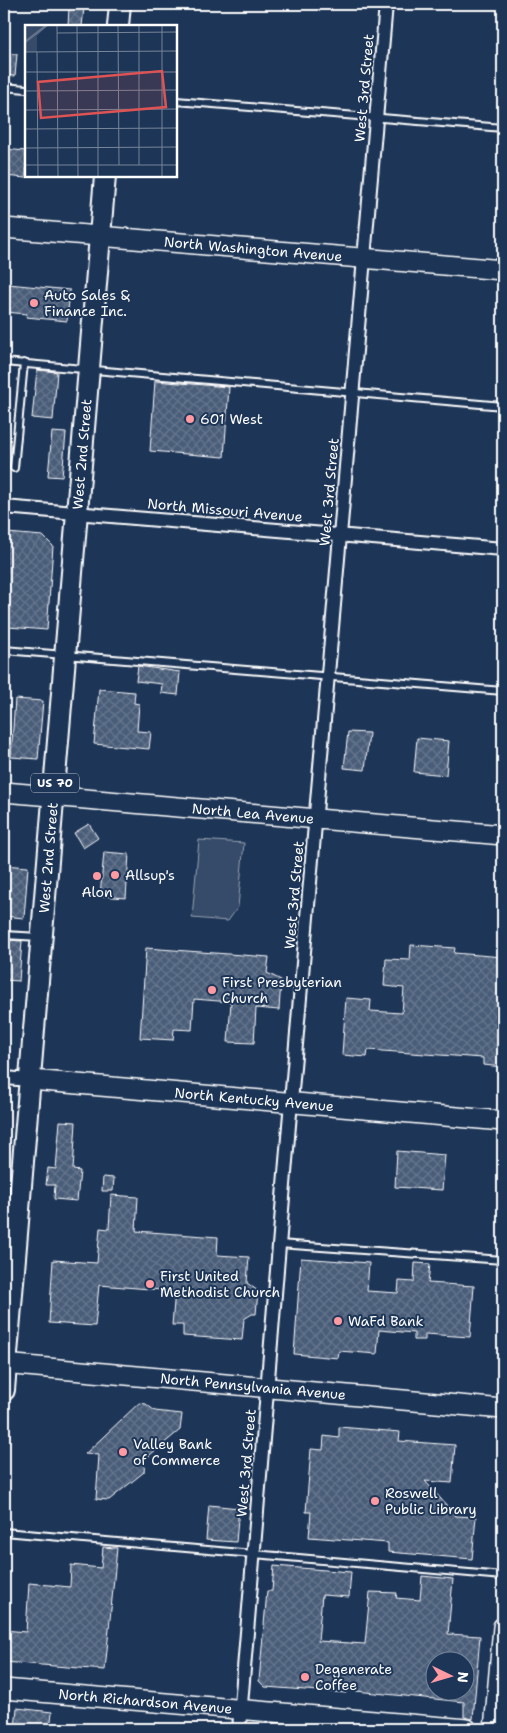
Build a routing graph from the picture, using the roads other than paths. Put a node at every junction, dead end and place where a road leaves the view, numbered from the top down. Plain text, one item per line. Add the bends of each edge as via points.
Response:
1 (120, 4) edge
2 (386, 4) edge
3 (118, 25) edge
4 (4, 87) edge
5 (25, 89) edge
6 (178, 101) edge
7 (376, 117) junction
8 (503, 128) edge
9 (105, 178) edge
10 (4, 228) edge
11 (100, 237) junction
12 (364, 258) junction
13 (503, 270) edge
14 (4, 362) edge
15 (24, 363) junction
16 (89, 368) junction
17 (352, 393) junction
18 (503, 406) edge
19 (14, 468) dead end
20 (4, 507) edge
21 (78, 513) junction
22 (340, 535) junction
23 (503, 549) edge
24 (4, 650) edge
25 (66, 655) junction
26 (328, 676) junction
27 (503, 691) edge
28 (4, 792) edge
29 (54, 796) junction
30 (316, 818) junction
31 (503, 835) edge
32 (4, 934) edge
33 (43, 938) junction
34 (4, 1078) edge
35 (31, 1080) junction
36 (291, 1103) junction
37 (503, 1121) edge
38 (280, 1244) junction
39 (503, 1260) edge
40 (5, 1364) edge
41 (268, 1388) junction
42 (4, 1390) edge
43 (503, 1408) edge
44 (4, 1532) edge
45 (254, 1554) junction
46 (503, 1576) edge
47 (503, 1627) edge
48 (4, 1689) edge
49 (241, 1710) junction
50 (239, 1729) edge
51 (467, 1729) edge
52 (494, 1729) edge

1 - 3 main road
2 - 7 street, West 3rd Street
4 - 5 lane
6 - 7 lane
7 - 8 lane
7 - 12 street, West 3rd Street
9 - 11 main road, West 2nd Street / US 70
10 - 11 street, North Washington Avenue
11 - 12 street, North Washington Avenue
11 - 16 main road, West 2nd Street / US 70
12 - 13 street, North Washington Avenue
12 - 17 street, West 3rd Street
14 - 15 lane
15 - 16 lane
15 - 19 lane
16 - 17 lane
16 - 21 main road, West 2nd Street / US 70
17 - 18 lane
17 - 22 street, West 3rd Street
20 - 21 street, North Missouri Avenue
21 - 22 street, North Missouri Avenue
21 - 25 main road, West 2nd Street / US 70
22 - 23 street, North Missouri Avenue
22 - 26 street, West 3rd Street
24 - 25 lane
25 - 26 lane
25 - 29 main road, West 2nd Street / US 70
26 - 27 lane
26 - 30 street, West 3rd Street
28 - 29 street, North Lea Avenue
29 - 30 street, North Lea Avenue
29 - 33 main road, West 2nd Street / US 70
30 - 31 street, North Lea Avenue
30 - 36 street, West 3rd Street
32 - 33 lane
33 - 35 main road, West 2nd Street / US 70
34 - 35 street, North Kentucky Avenue
35 - 36 street, North Kentucky Avenue
35 - 40 main road, West 2nd Street / US 70 via 15,1222
36 - 37 street, North Kentucky Avenue
36 - 38 street, West 3rd Street
38 - 39 lane
38 - 41 street, West 3rd Street
40 - 41 street, North Pennsylvania Avenue
40 - 42 main road, West 2nd Street / US 70
41 - 43 street, North Pennsylvania Avenue
41 - 45 street, West 3rd Street
44 - 45 lane
45 - 46 lane
45 - 49 street, West 3rd Street
47 - 52 street
48 - 49 street, North Richardson Avenue
49 - 50 street, West 3rd Street
49 - 51 street, North Richardson Avenue

